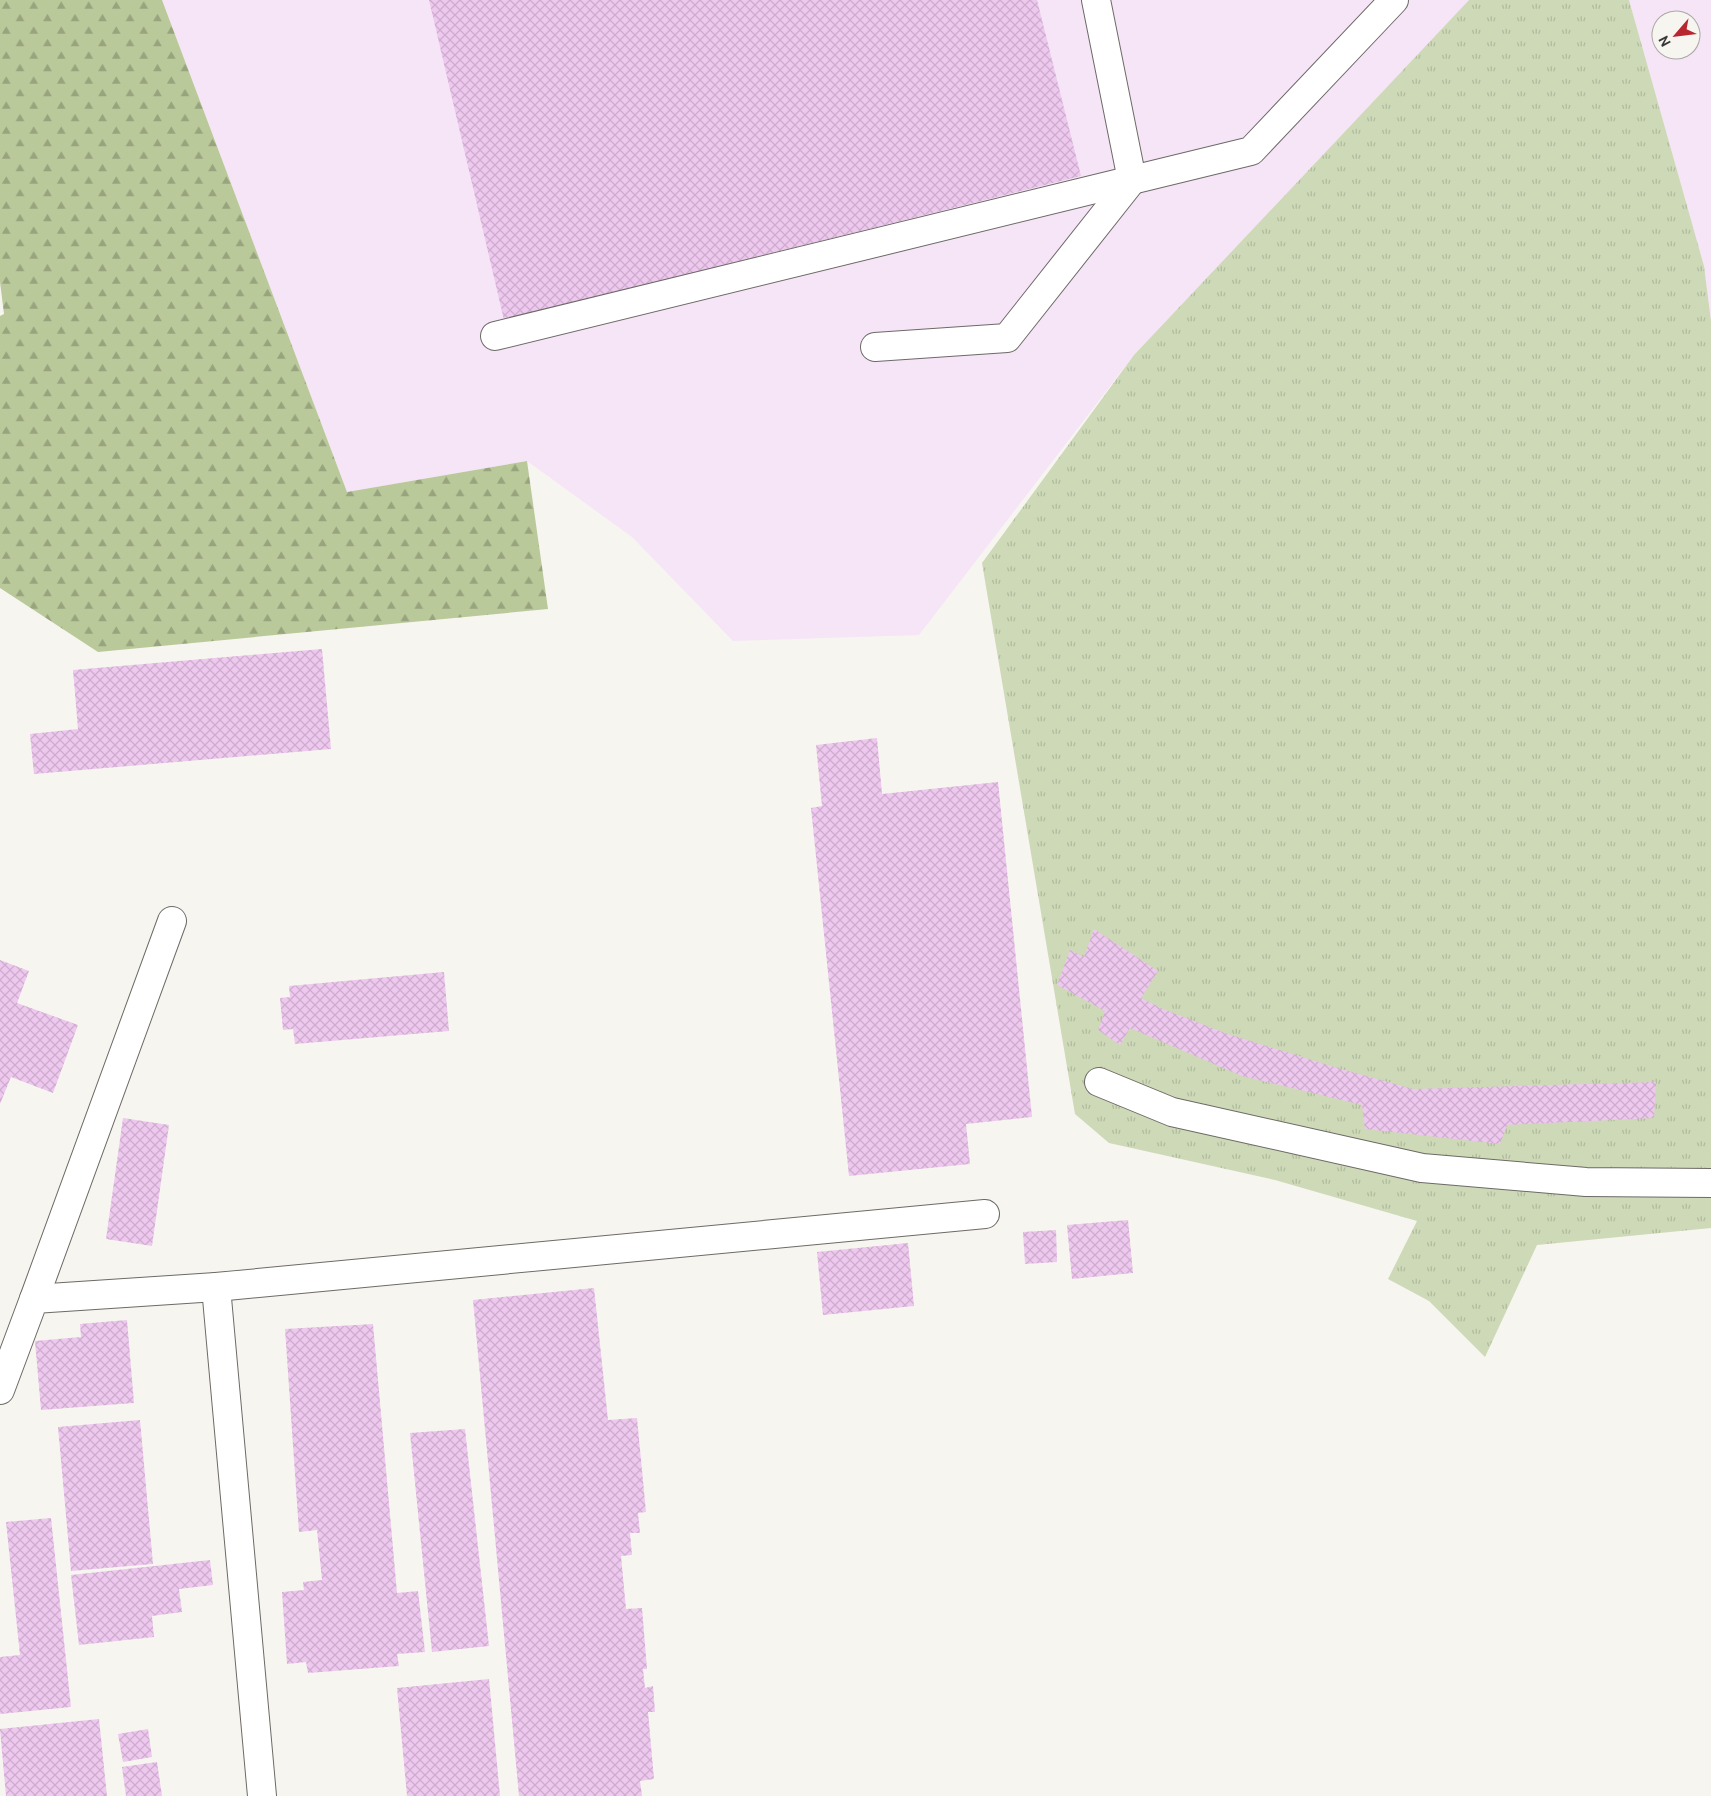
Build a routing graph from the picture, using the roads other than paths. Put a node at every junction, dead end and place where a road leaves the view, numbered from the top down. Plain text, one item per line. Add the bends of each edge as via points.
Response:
1 (1096, 0) edge
2 (1394, 0) edge
3 (1132, 180) junction
4 (495, 336) dead end
5 (875, 346) dead end
6 (172, 921) dead end
7 (1099, 1082) dead end
8 (1711, 1183) edge
9 (985, 1214) dead end
10 (216, 1287) junction
11 (34, 1299) junction
12 (0, 1390) edge
13 (262, 1796) edge

1 - 3 street
2 - 3 street via 1251,151
3 - 4 street
3 - 5 street via 1007,338
6 - 11 street
7 - 8 street via 1172,1112 1422,1168 1586,1182
9 - 10 street
10 - 11 street
10 - 13 street
11 - 12 street

